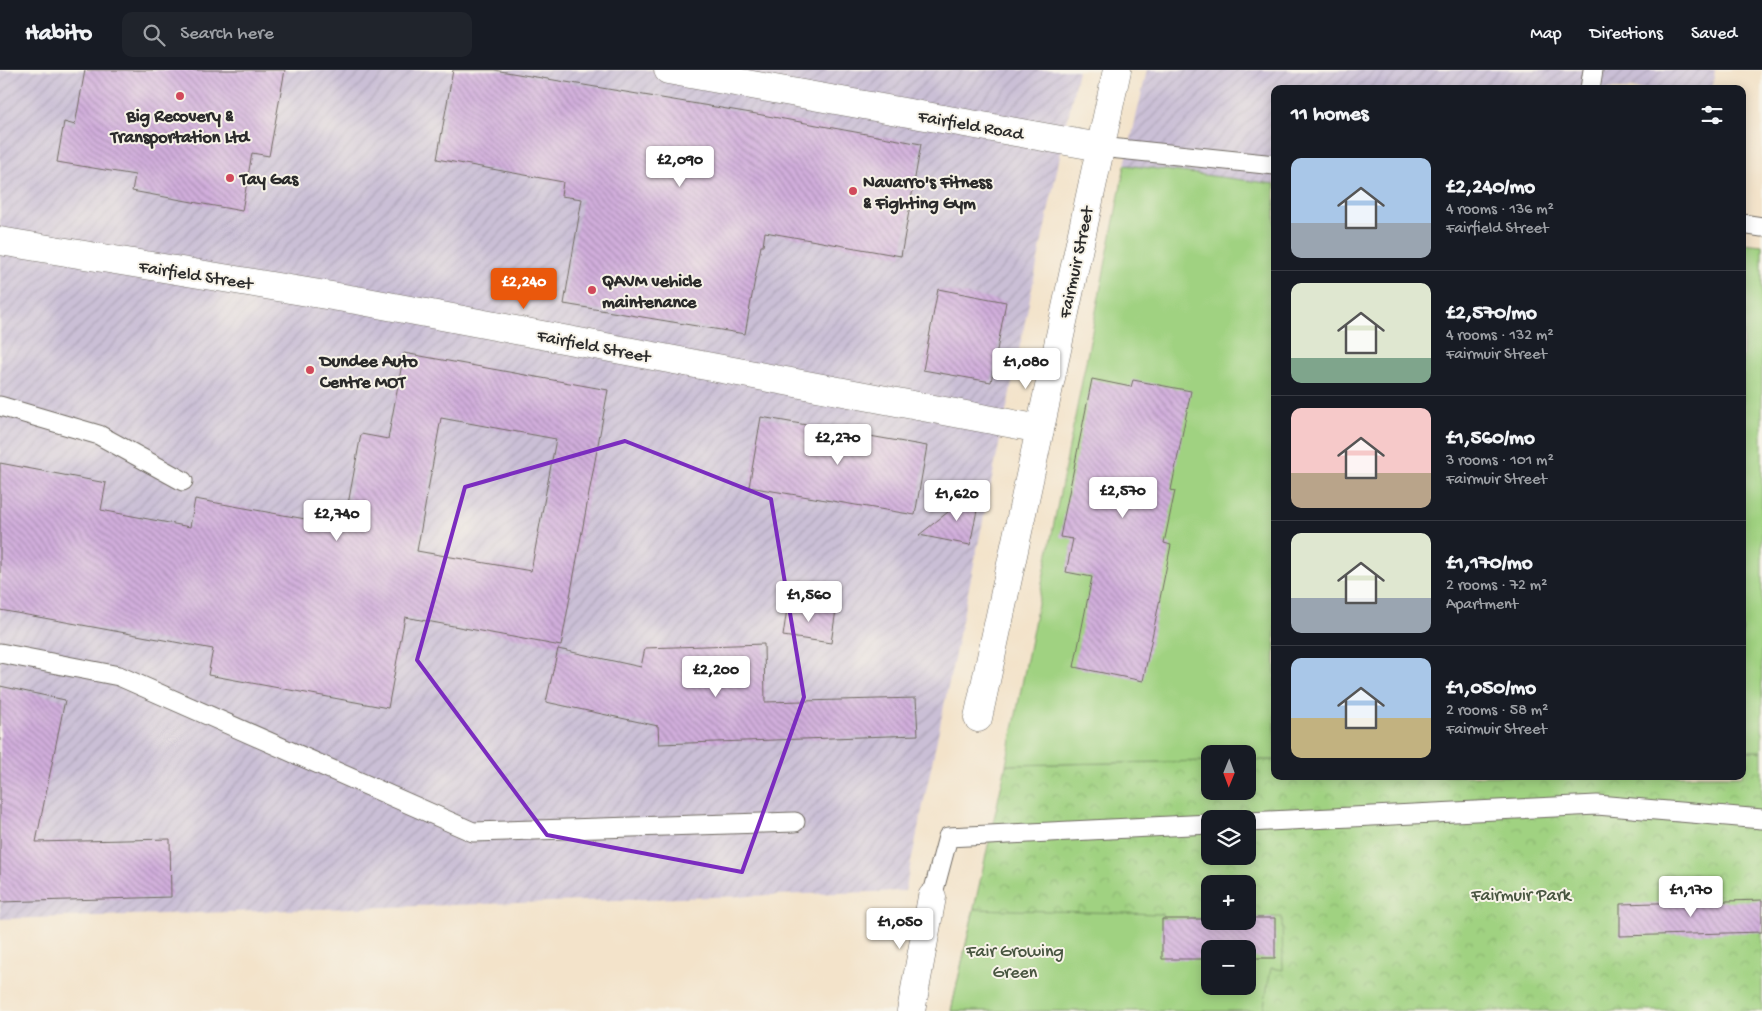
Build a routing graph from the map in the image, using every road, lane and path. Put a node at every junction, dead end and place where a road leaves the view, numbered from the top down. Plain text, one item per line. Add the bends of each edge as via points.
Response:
1 (668, 70) edge
2 (1116, 70) edge
3 (1592, 70) edge
4 (1590, 85) edge
5 (1100, 147) junction
6 (1271, 165) edge
7 (1746, 225) edge
8 (1762, 227) edge
9 (0, 241) edge
10 (0, 406) edge
11 (1040, 429) junction
12 (183, 481) dead end
13 (0, 653) edge
14 (978, 718) dead end
15 (1762, 819) edge
16 (795, 822) dead end
17 (1256, 822) edge
18 (1201, 824) edge
19 (932, 897) joint
20 (911, 1011) edge

1 - 5 street, Fairfield Road
2 - 5 street, Fairmuir Street
3 - 4 lane
5 - 6 lane, Fairfield Road
5 - 11 street, Fairmuir Street
7 - 8 lane
9 - 11 street, Fairfield Street via 362,301
10 - 12 lane via 99,435
11 - 14 street, Fairmuir Street
13 - 16 lane via 119,676 473,832
15 - 17 lane via 1597,805
18 - 19 lane via 948,837
19 - 20 street

